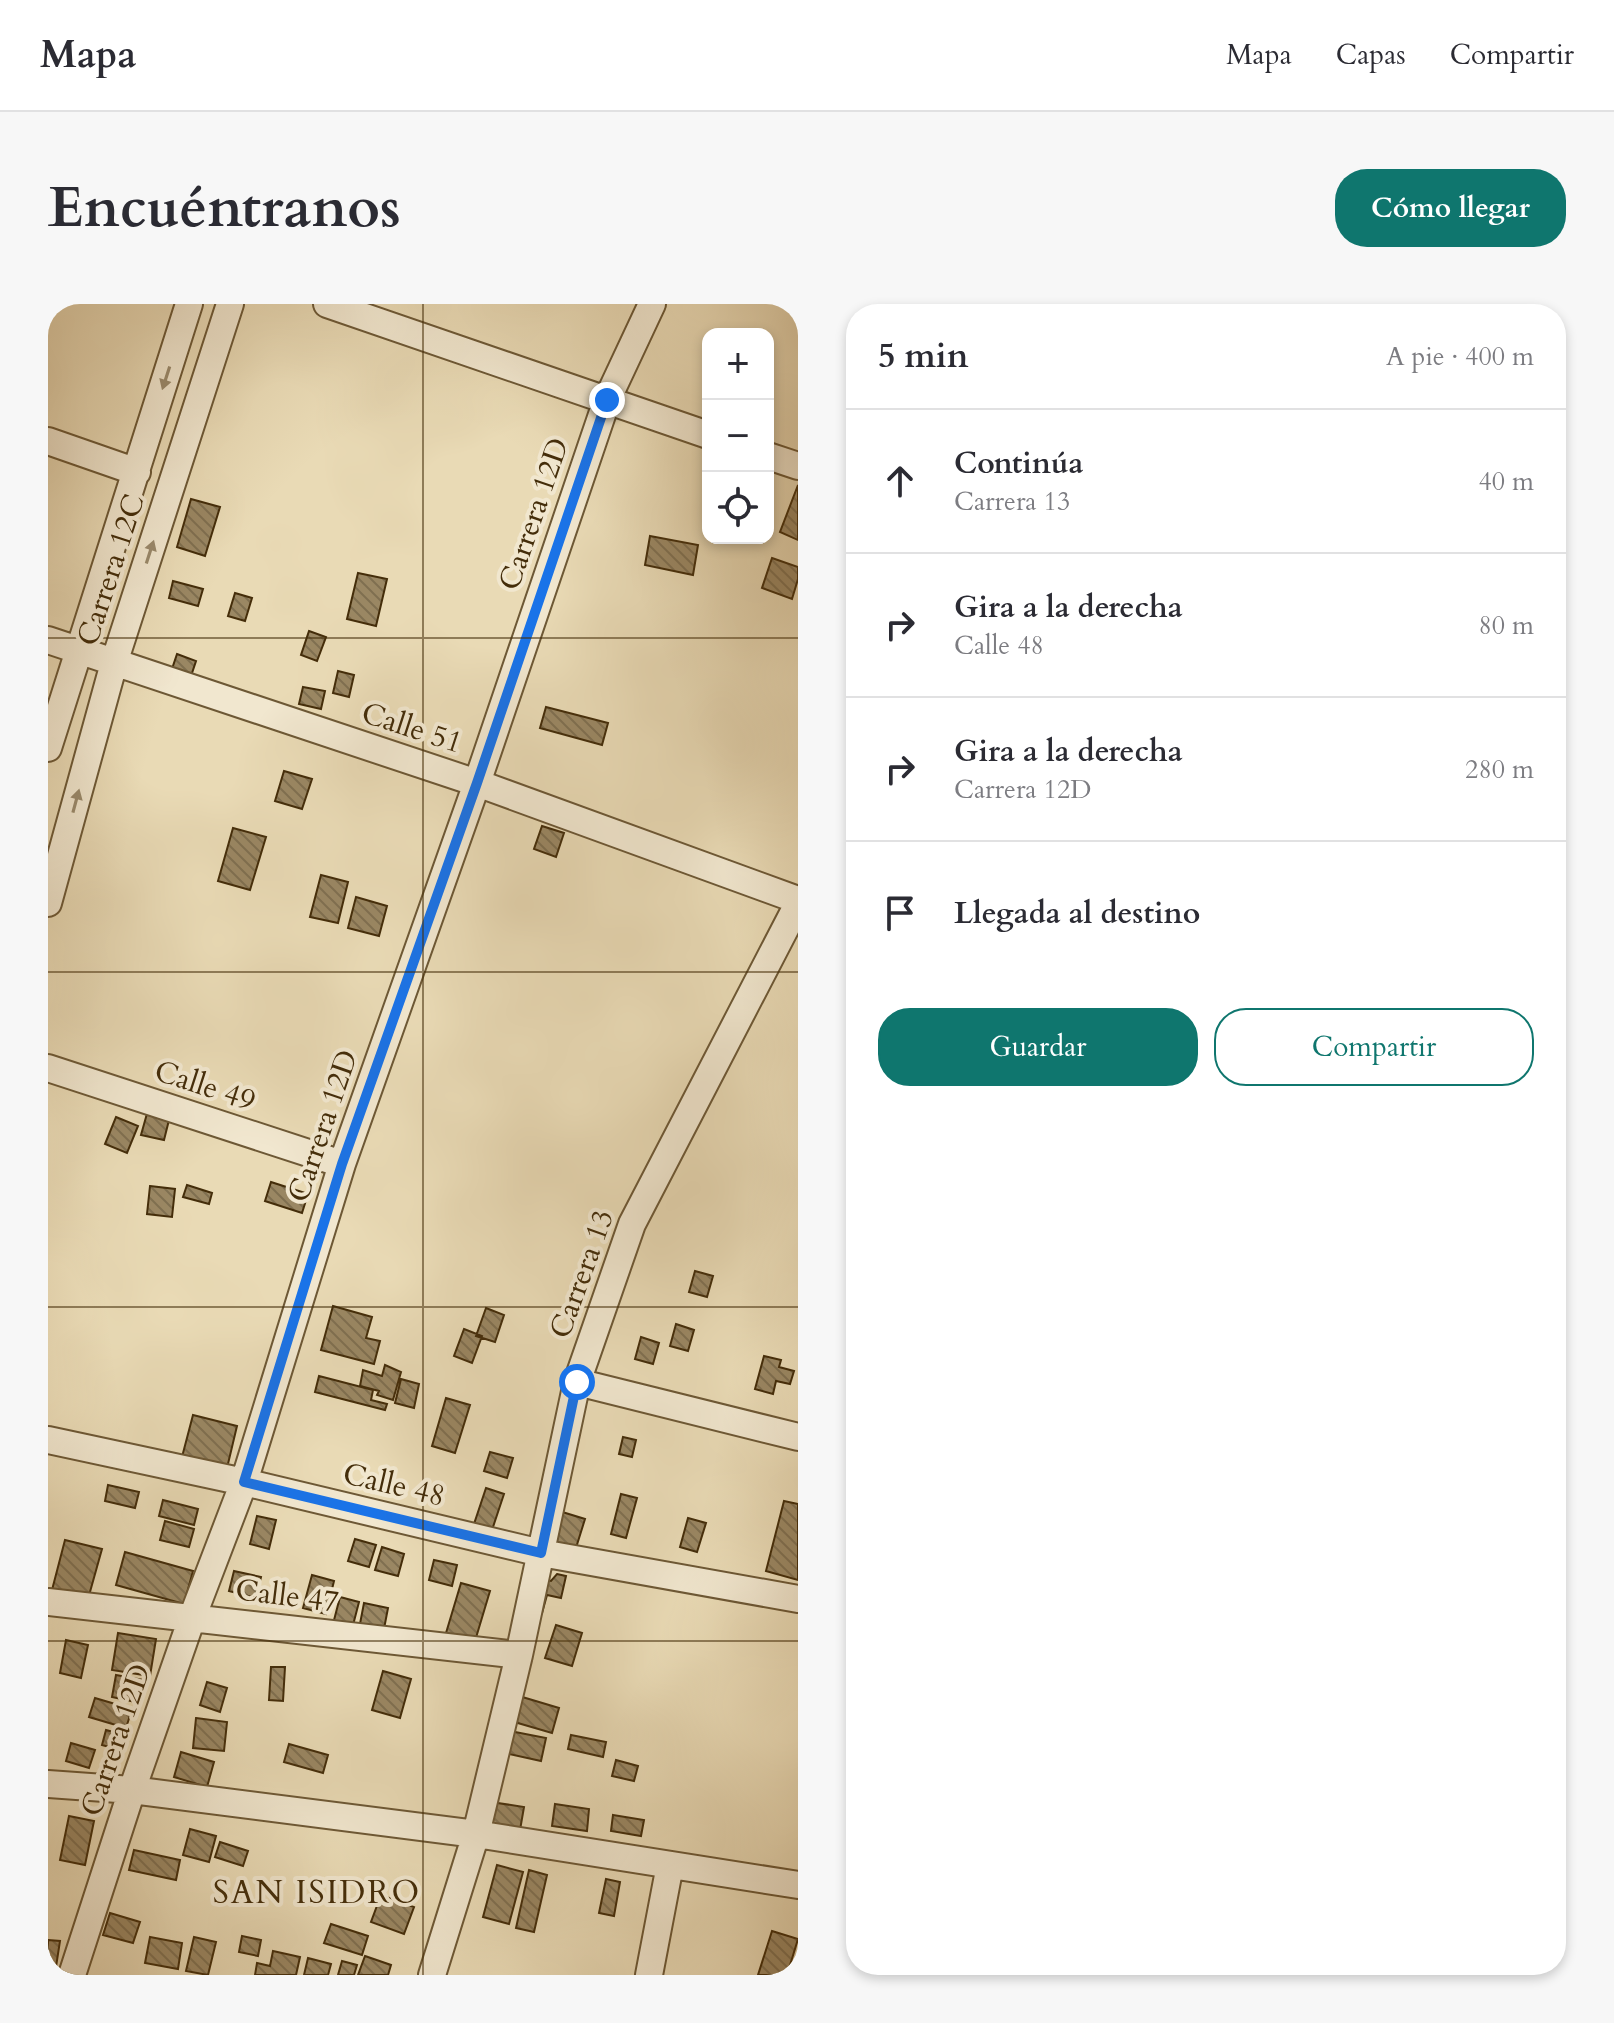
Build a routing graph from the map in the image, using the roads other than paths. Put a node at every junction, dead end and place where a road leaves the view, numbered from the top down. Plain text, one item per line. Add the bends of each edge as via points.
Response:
1 (189, 304) edge
2 (230, 304) edge
3 (327, 304) edge
4 (652, 304) edge
5 (607, 400) junction
6 (702, 433) edge
7 (48, 441) edge
8 (774, 458) edge
9 (798, 466) edge
10 (137, 472) junction
11 (48, 640) edge
12 (78, 650) junction
13 (114, 663) junction
14 (48, 748) edge
15 (477, 783) junction
16 (798, 902) edge
17 (48, 903) edge
18 (48, 1068) edge
19 (342, 1164) junction
20 (577, 1382) junction
21 (798, 1437) edge
22 (48, 1440) edge
23 (244, 1482) junction
24 (541, 1553) junction
25 (798, 1599) edge
26 (48, 1602) edge
27 (192, 1618) junction
28 (519, 1655) junction
29 (48, 1784) edge
30 (132, 1790) junction
31 (476, 1834) junction
32 (670, 1865) junction
33 (798, 1885) edge
34 (72, 1975) edge
35 (432, 1975) edge
36 (649, 1975) edge

1 -> 10 street, Carrera 12C
13 -> 2 street, Carrera 12C
3 - 5 street
4 - 5 street, Carrera 12D
5 - 6 street
5 - 15 street, Carrera 12D
7 - 10 street
8 - 9 street
10 - 12 street, Carrera 12C
11 - 12 street, Calle 51
12 - 13 street, Calle 51
12 - 14 street, Carrera 12C
13 - 15 street, Calle 51
17 -> 13 street, Carrera 12C
15 - 16 street, Calle 51
15 - 19 street, Carrera 12D
16 - 20 street, Carrera 13 via 632,1224
18 - 19 street, Calle 49
19 - 23 street, Carrera 12D
20 - 21 street
20 - 24 street, Carrera 13
22 - 23 street, Calle 48
23 - 24 street, Calle 48
23 - 27 street, Carrera 12D
24 - 25 street, Calle 48
24 - 28 street, Carrera 13
26 - 27 street, Calle 47
27 - 28 street, Calle 47
27 - 30 street, Carrera 12D
28 - 31 street, Carrera 13
29 - 30 street
30 - 31 street
30 - 34 street, Carrera 12D
31 - 32 street
31 - 35 street, Carrera 13
32 - 33 street
32 - 36 street

